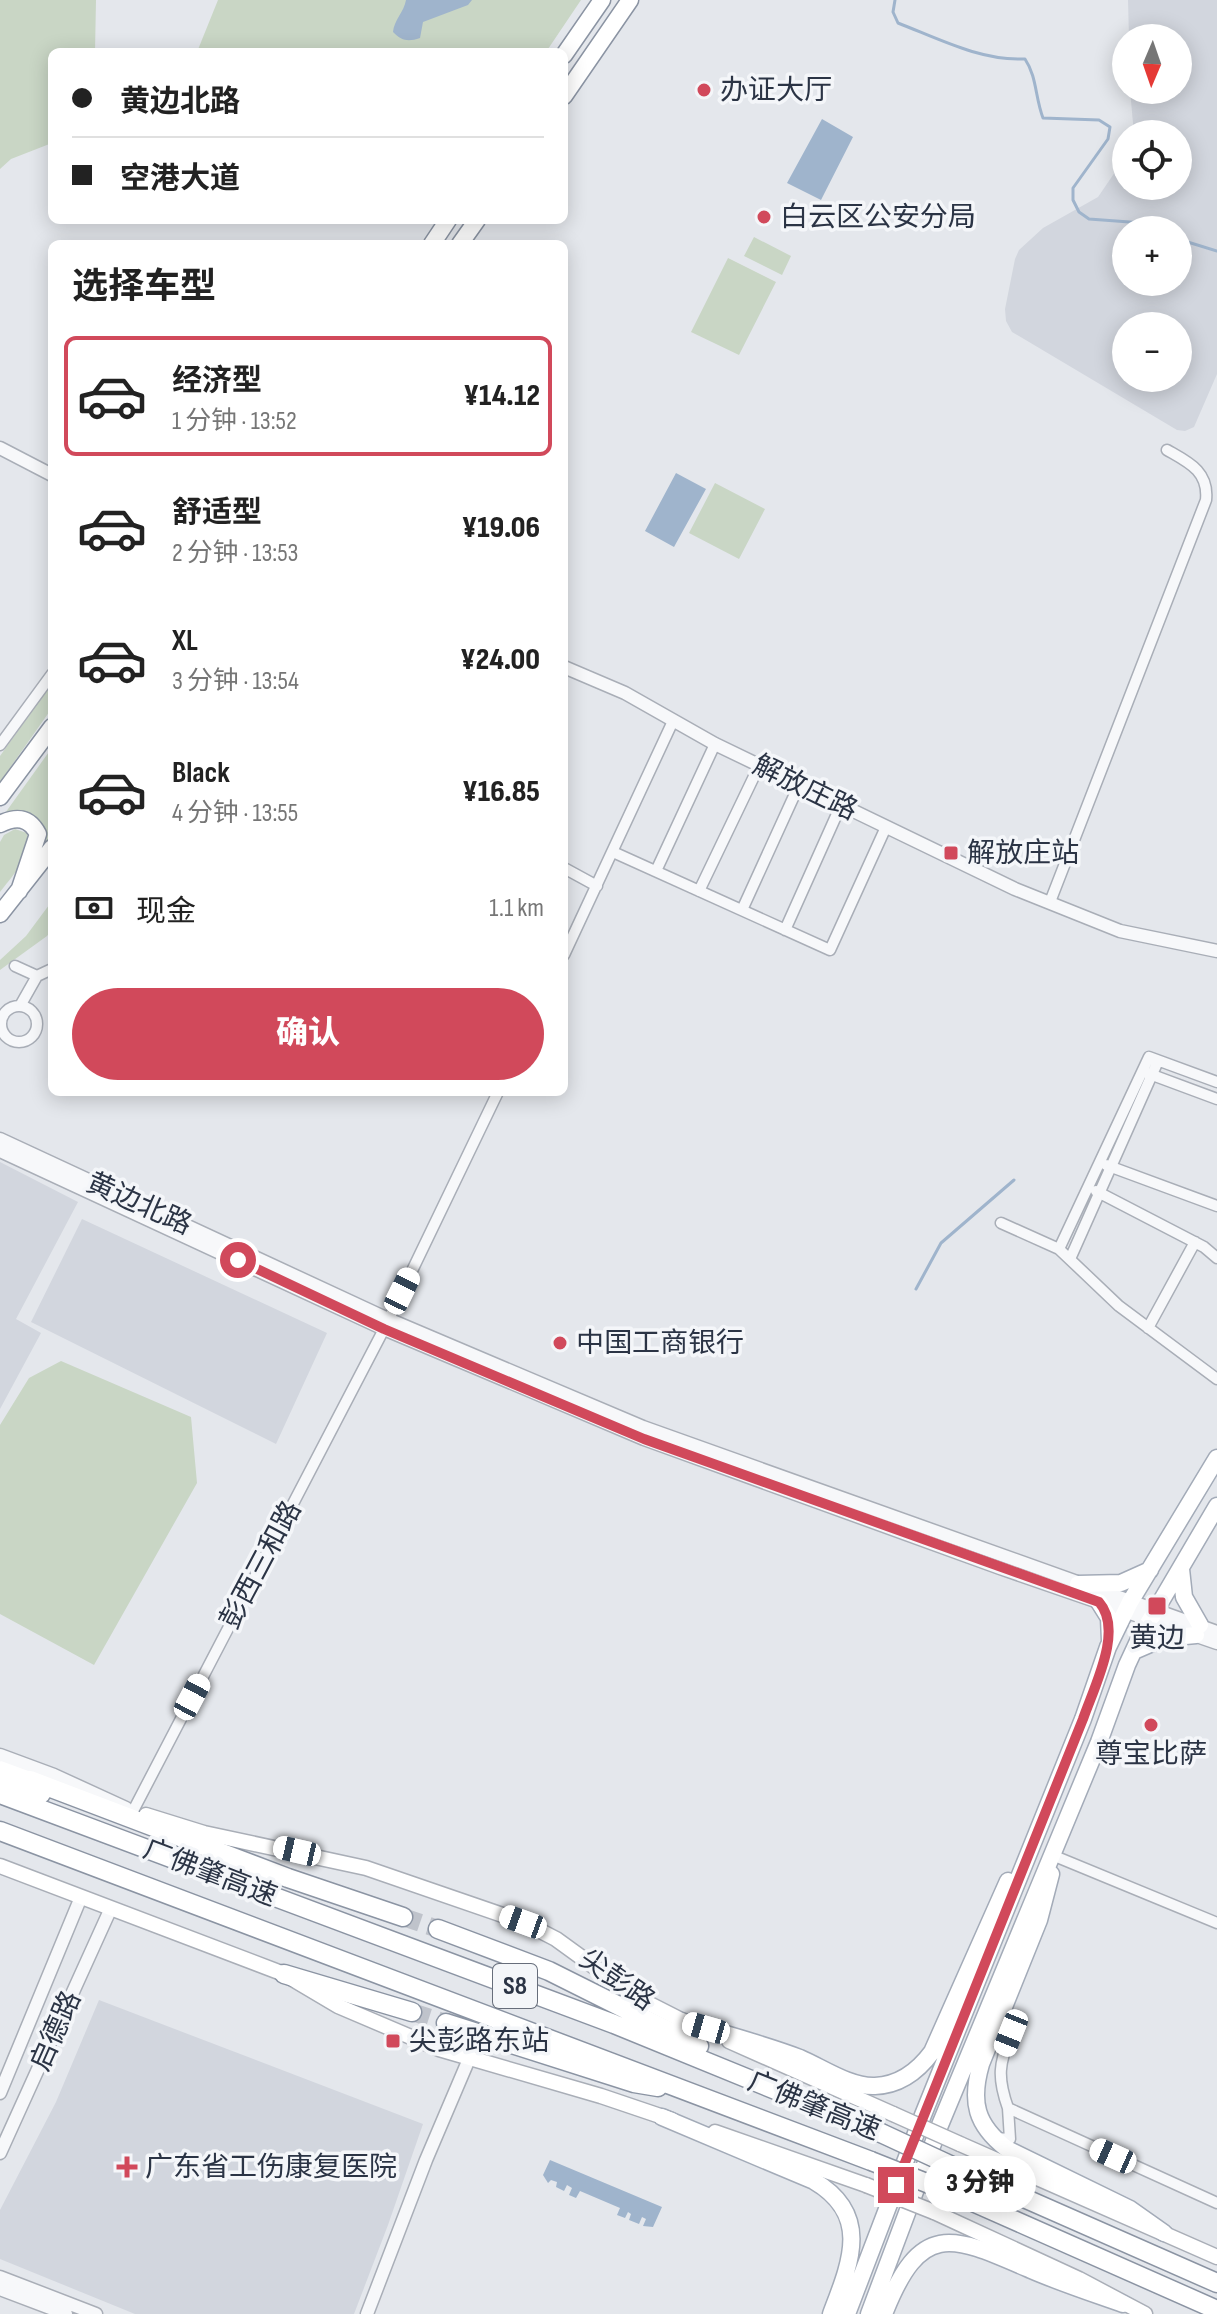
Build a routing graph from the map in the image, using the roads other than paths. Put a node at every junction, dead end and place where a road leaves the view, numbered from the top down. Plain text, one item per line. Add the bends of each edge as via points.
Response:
1 (602, 0) edge
2 (630, 0) edge
3 (568, 49) edge
4 (568, 90) edge
5 (0, 448) edge
6 (1167, 450) dead end
7 (48, 473) edge
8 (568, 669) edge
9 (48, 679) edge
10 (673, 721) junction
11 (48, 732) edge
12 (715, 744) junction
13 (0, 745) edge
14 (759, 766) junction
15 (799, 785) junction
16 (0, 797) edge
17 (841, 805) junction
18 (0, 824) edge
19 (886, 827) junction
20 (613, 852) junction
21 (48, 853) edge
22 (568, 870) edge
23 (656, 871) junction
24 (597, 886) junction
25 (19, 891) junction
26 (699, 891) junction
27 (1050, 902) junction
28 (742, 910) junction
29 (0, 914) edge
30 (785, 930) junction
31 (568, 947) edge
32 (1217, 951) edge
33 (15, 966) dead end
34 (48, 971) edge
35 (37, 976) junction
36 (20, 1006) dead end
37 (1146, 1073) junction
38 (1217, 1082) edge
39 (496, 1096) edge
40 (1217, 1099) edge
41 (0, 1139) edge
42 (0, 1151) edge
43 (1098, 1161) junction
44 (1111, 1166) junction
45 (1087, 1187) junction
46 (1217, 1206) edge
47 (1001, 1223) dead end
48 (1195, 1242) junction
49 (1059, 1249) junction
50 (1217, 1258) edge
51 (1070, 1259) junction
52 (386, 1324) junction
53 (1148, 1328) junction
54 (1217, 1379) edge
55 (1217, 1458) edge
56 (1217, 1506) edge
57 (1176, 1525) junction
58 (1198, 1538) junction
59 (1181, 1569) junction
60 (1150, 1570) junction
61 (1078, 1584) junction
62 (1099, 1602) junction
63 (1127, 1607) junction
64 (1153, 1614) junction
65 (1198, 1630) junction
66 (1217, 1632) edge
67 (1217, 1643) edge
68 (1110, 1644) junction
69 (1134, 1651) junction
70 (1091, 1695) junction
71 (1112, 1707) junction
72 (0, 1755) edge
73 (0, 1768) edge
74 (0, 1778) edge
75 (30, 1780) junction
76 (0, 1794) edge
77 (133, 1811) junction
78 (151, 1826) junction
79 (0, 1831) edge
80 (1031, 1847) junction
81 (1052, 1855) junction
82 (2, 1866) edge
83 (81, 1897) junction
84 (111, 1908) junction
85 (403, 1917) tunnel mouth
86 (1217, 1923) edge
87 (438, 1929) tunnel mouth
88 (284, 1974) junction
89 (412, 2012) tunnel mouth
90 (681, 2021) junction
91 (446, 2023) tunnel mouth
92 (1011, 2033) dead end
93 (469, 2059) junction
94 (691, 2091) junction
95 (0, 2093) edge
96 (1008, 2108) junction
97 (830, 2111) junction
98 (662, 2117) junction
99 (992, 2138) junction
100 (0, 2153) edge
101 (1217, 2203) edge
102 (1164, 2233) junction
103 (1217, 2257) edge
104 (0, 2277) edge
105 (1217, 2283) edge
106 (0, 2289) edge
107 (1121, 2309) edge
108 (1217, 2310) edge
109 (66, 2314) edge
110 (96, 2314) edge
111 (367, 2314) edge
112 (831, 2314) edge
113 (847, 2314) edge
114 (869, 2314) edge
115 (884, 2314) edge
116 (1145, 2314) edge

1 - 3 main road
2 - 4 main road
5 - 7 street
6 - 27 street via 1200,472 1206,500
8 - 10 street, 解放庄路
9 - 13 street
10 - 12 street, 解放庄路
10 - 20 street
11 - 16 main road
12 - 14 street, 解放庄路
12 - 23 street
14 - 15 street, 解放庄路
14 - 26 street
15 - 17 street, 解放庄路
15 - 28 street
17 - 19 street, 解放庄路
17 - 30 street
18 - 25 main road via 26,820 38,834
19 - 27 street, 解放庄路
19 - 30 street via 830,950
20 - 23 street
20 - 24 street
21 - 25 main road
22 - 24 street
23 - 26 street
24 - 31 street
25 - 29 main road
26 - 28 street
27 - 32 street, 解放庄路 via 1120,931
28 - 30 street
33 - 35 street
34 - 35 street
35 - 36 street
37 - 38 street via 1149,1057
37 - 40 street
37 - 43 street
37 - 44 street
39 - 52 street, 彭西三和路
41 - 52 street, 黄边北路
42 - 52 street, 黄边北路
43 - 44 street
43 - 45 street
44 - 46 street
44 - 51 street
45 - 48 street
45 - 49 street
47 - 49 street
48 - 50 street
48 - 53 street
49 - 51 street
51 - 53 street
52 - 61 street, 黄边北路 via 662,1434
52 - 62 street, 黄边北路 via 644,1439
52 - 77 street, 彭西三和路
53 - 54 street
55 - 57 main road
56 - 58 main road
57 - 58 main road
57 - 60 main road
58 - 59 main road
59 - 64 main road
59 - 65 main road via 1184,1597
60 - 61 main road via 1121,1583
60 - 63 main road
61 - 63 street, 黄边北路
62 - 63 street, 黄边北路
62 - 68 main road via 1109,1618
63 - 64 street, 黄边北路
63 - 68 main road
64 - 65 street, 黄边北路
64 - 69 main road
65 - 66 street, 黄边北路
65 - 67 street, 黄边北路
65 - 69 main road
68 - 70 main road
69 - 71 main road
70 - 71 main road
70 - 80 main road
71 - 81 main road
72 - 77 street, 尖彭路
73 - 75 main road
74 - 78 highway
75 - 77 main road
75 - 78 highway
76 - 97 highway, 广佛肇高速 / S8 via 601,2019
77 - 90 main road, 尖彭路 via 204,1833 366,1868 523,1922
78 - 85 highway
79 - 94 highway, 广佛肇高速 / S8
80 - 90 main road via 1000,1895 932,2052 916,2070 892,2084 858,2084 779,2051
80 - 113 main road
81 - 86 street
81 - 99 main road via 1039,1920 976,2080 976,2107
81 - 114 main road via 934,2140
82 - 83 main road
83 - 84 main road
83 - 95 street, 启德路
84 - 88 main road
84 - 100 street, 启德路
87 - 97 highway via 549,1971
88 - 89 highway
88 - 93 main road via 338,2006
90 - 102 main road, 尖彭路, bridge
91 - 94 highway via 634,2083
92 - 96 street via 999,2075
93 - 98 main road
93 - 111 street
94 - 108 highway, 广佛肇高速 / S8, bridge via 957,2195
96 - 99 street via 1010,2139
96 - 101 street
97 - 105 highway, 广佛肇高速 / S8, bridge
98 - 107 main road, bridge via 763,2148 934,2212 1079,2279
98 - 112 main road via 814,2181 840,2202 852,2243
99 - 102 main road via 1130,2209
102 - 103 main road, 尖彭路
104 - 110 street
106 - 109 street
107 - 115 main road via 986,2250 954,2242 926,2249 906,2267
107 - 116 main road

